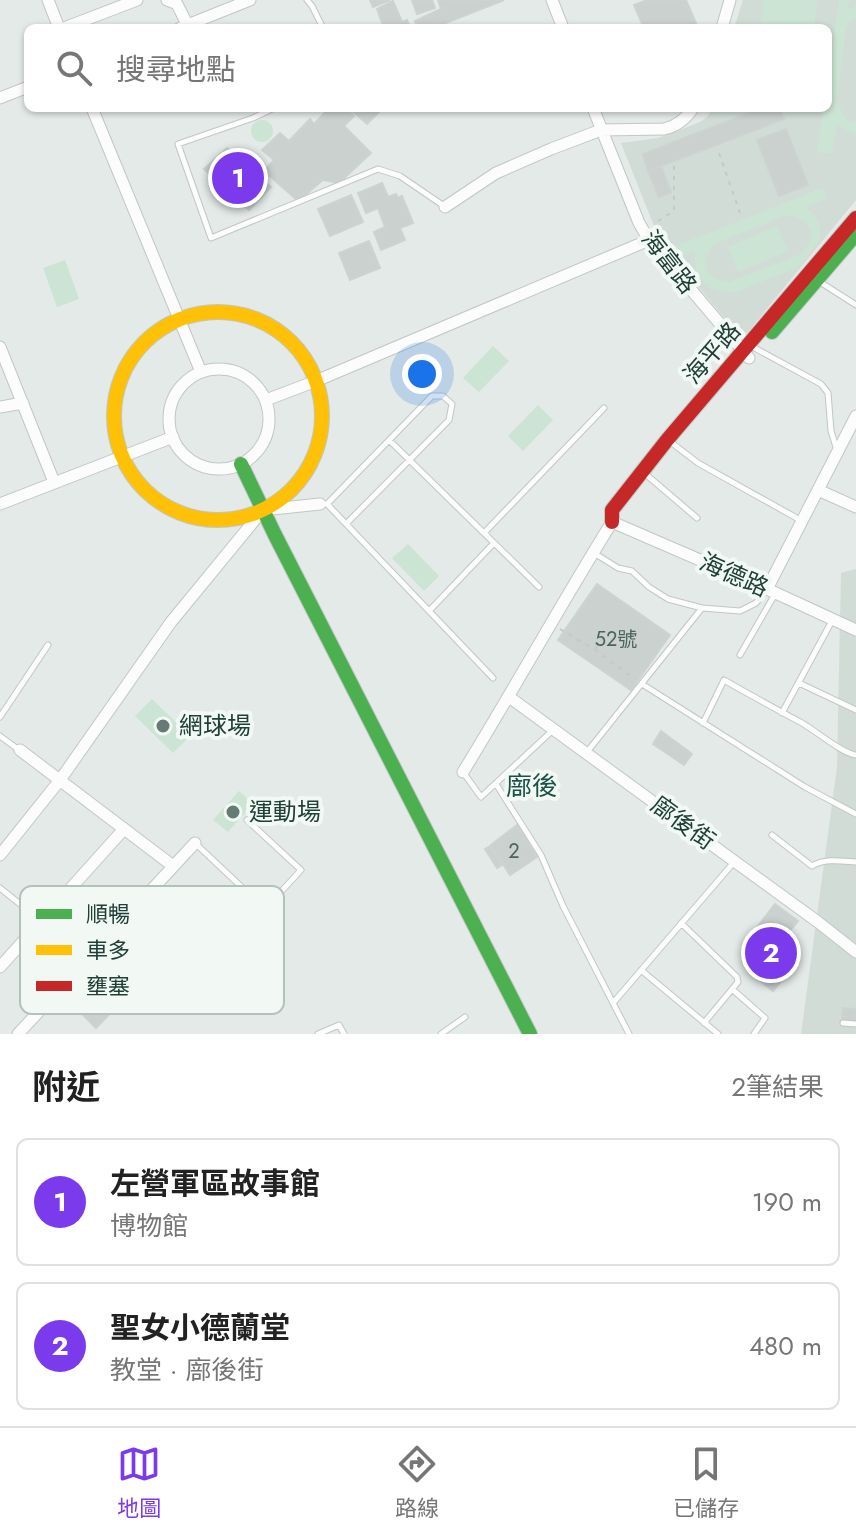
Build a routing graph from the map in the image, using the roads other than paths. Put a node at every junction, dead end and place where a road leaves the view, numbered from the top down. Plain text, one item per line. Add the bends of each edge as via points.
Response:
1 (48, 0) edge
2 (137, 0) edge
3 (167, 0) edge
4 (250, 0) edge
5 (307, 0) edge
6 (552, 0) edge
7 (730, 0) edge
8 (60, 24) edge
9 (73, 24) edge
10 (185, 24) edge
11 (193, 24) edge
12 (321, 24) edge
13 (561, 24) edge
14 (723, 24) edge
15 (24, 89) edge
16 (0, 98) edge
17 (96, 112) edge
18 (266, 112) edge
19 (594, 112) edge
20 (690, 112) edge
21 (601, 130) junction
22 (445, 207) joint
23 (856, 218) edge
24 (856, 234) edge
25 (649, 240) junction
26 (814, 277) junction
27 (856, 305) edge
28 (181, 319) junction
29 (0, 347) edge
30 (749, 351) junction
31 (201, 372) junction
32 (316, 381) junction
33 (266, 400) junction
34 (23, 403) junction
35 (0, 407) edge
36 (604, 408) dead end
37 (856, 416) edge
38 (173, 437) junction
39 (389, 440) junction
40 (670, 442) junction
41 (838, 452) junction
42 (121, 456) junction
43 (409, 459) junction
44 (241, 464) junction
45 (646, 473) junction
46 (54, 482) junction
47 (818, 490) junction
48 (0, 504) edge
49 (324, 504) junction
50 (856, 507) edge
51 (263, 510) junction
52 (697, 518) dead end
53 (802, 521) junction
54 (612, 522) junction
55 (346, 524) junction
56 (484, 533) junction
57 (494, 543) junction
58 (593, 553) junction
59 (539, 587) dead end
60 (771, 591) junction
61 (702, 608) junction
62 (429, 611) junction
63 (833, 619) junction
64 (856, 630) edge
65 (48, 645) dead end
66 (740, 655) dead end
67 (493, 678) dead end
68 (799, 683) junction
69 (642, 684) junction
70 (509, 697) junction
71 (856, 710) edge
72 (782, 713) junction
73 (0, 717) edge
74 (703, 723) junction
75 (554, 730) junction
76 (0, 736) edge
77 (20, 750) joint
78 (587, 752) junction
79 (856, 755) edge
80 (463, 772) joint
81 (60, 780) junction
82 (496, 784) junction
83 (856, 814) edge
84 (247, 820) dead end
85 (124, 829) junction
86 (772, 835) dead end
87 (195, 843) joint
88 (0, 855) edge
89 (735, 861) junction
90 (856, 862) edge
91 (173, 866) junction
92 (73, 886) edge
93 (155, 886) edge
94 (241, 886) edge
95 (0, 888) edge
96 (284, 888) edge
97 (20, 904) edge
98 (681, 923) junction
99 (20, 945) edge
100 (856, 952) edge
101 (0, 967) edge
102 (641, 970) junction
103 (732, 989) junction
104 (613, 1003) junction
105 (36, 1014) edge
106 (465, 1017) dead end
107 (704, 1023) junction
108 (843, 1023) dead end
109 (856, 1024) edge
110 (629, 1033) edge
111 (18, 1034) edge
112 (318, 1034) edge
113 (344, 1034) edge
114 (441, 1034) edge
115 (530, 1034) edge
116 (718, 1034) edge
117 (754, 1034) edge

1 - 8 street
2 - 9 street
3 - 10 street via 177,4
4 - 11 street
5 - 12 lane
6 - 13 street
7 - 14 street
15 - 16 street
17 - 28 street
18 - 22 lane via 178,144 211,238 378,169 400,176
19 - 21 street, 海富路
20 - 21 street via 664,129
21 - 22 street via 496,173
21 - 25 street, 海富路
23 - 26 street, 海平路
24 - 26 street, 海平路
25 - 30 street, 海富路
25 - 32 street
26 - 27 lane
26 - 30 street, 海平路
28 - 31 street
28 - 32 street via 226,313 253,318 298,350
28 - 42 street via 149,338 126,367 114,411
29 - 34 street
30 - 40 street, 海平路
30 - 41 lane via 821,384 828,393
31 - 33 street via 232,370 246,376
31 - 38 street via 174,399
32 - 33 street
32 - 51 street via 322,424 310,465 282,499
33 - 44 street via 268,429 263,443
34 - 35 street
34 - 46 street
36 - 56 lane
37 - 41 street
38 - 42 street
38 - 44 street via 196,463 219,469
39 - 43 lane
39 - 43 lane via 432,396 443,396 452,404 449,420
39 - 49 lane
40 - 45 street, 海平路
40 - 53 lane
41 - 47 street
42 - 46 street
42 - 51 street via 141,487 169,509 216,521
43 - 55 lane
43 - 56 lane
44 - 51 street
45 - 52 lane
45 - 54 street, 海平路 via 612,510
46 - 48 street
47 - 50 street
47 - 53 street
49 - 51 street
49 - 55 lane
51 - 81 street via 171,622
51 - 115 street
53 - 60 street
54 - 58 street, 海平路
54 - 60 street, 海德路
55 - 62 lane
56 - 57 lane
57 - 59 lane
57 - 62 lane
58 - 61 lane via 632,571 668,599
58 - 70 street, 海平路
60 - 61 lane via 740,611
60 - 63 street, 海德路
60 - 66 lane
61 - 69 lane
62 - 67 lane
63 - 64 street, 海德路
63 - 68 lane
65 - 73 lane
68 - 71 lane
68 - 72 lane
69 - 74 lane
69 - 78 lane
70 - 75 street, 廍後街
70 - 80 street, 海平路
72 - 74 lane via 724,680
72 - 79 lane
74 - 83 lane
75 - 78 street, 廍後街
75 - 82 lane
76 - 77 lane
77 - 81 street
78 - 89 street, 廍後街
80 - 82 lane via 481,797
81 - 85 street
81 - 88 street
82 - 104 lane via 541,855
84 - 96 lane via 301,870
85 - 91 street
85 - 92 street
86 - 90 lane via 812,866 819,861
87 - 91 street
87 - 94 lane
89 - 98 lane
89 - 100 street, 廍後街
91 - 93 street
95 - 97 lane
98 - 102 lane
98 - 103 lane via 733,971 738,982
99 - 101 street
102 - 104 lane
102 - 107 lane
103 - 107 lane
103 - 117 lane via 765,1018
104 - 110 lane
105 - 111 street
106 - 114 lane
107 - 116 lane
108 - 109 lane
112 - 113 lane via 339,1025

